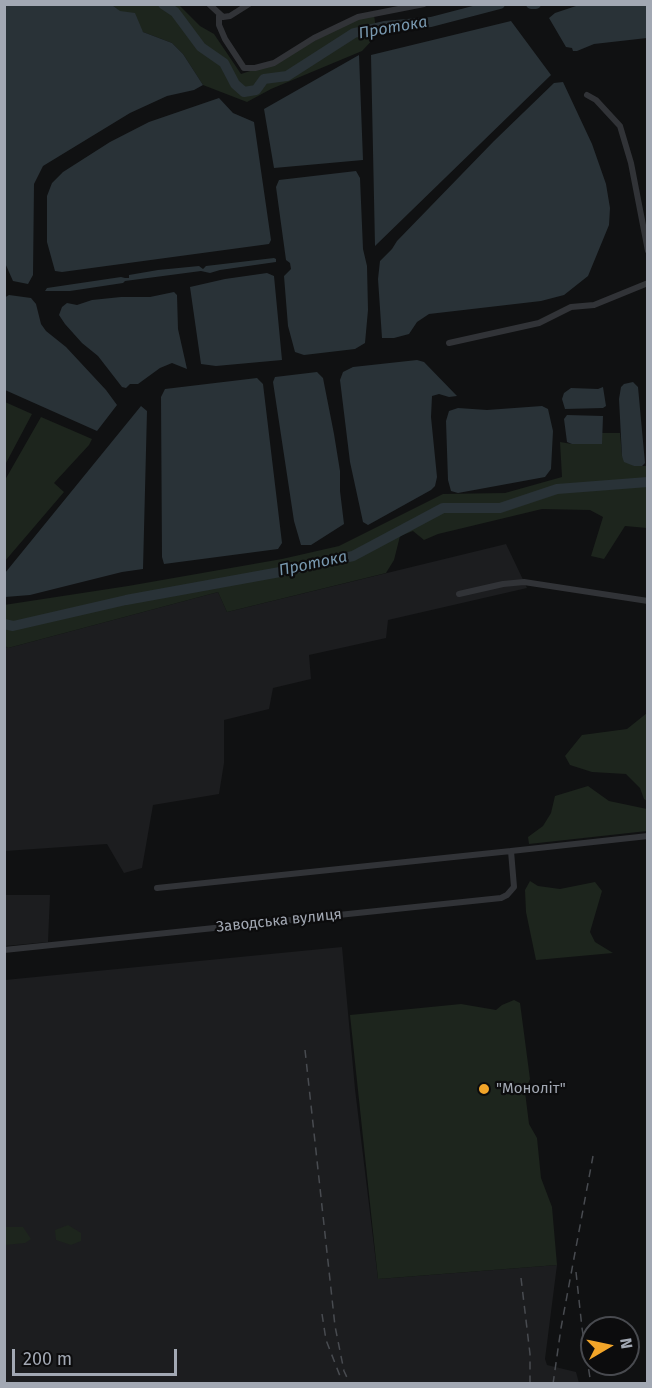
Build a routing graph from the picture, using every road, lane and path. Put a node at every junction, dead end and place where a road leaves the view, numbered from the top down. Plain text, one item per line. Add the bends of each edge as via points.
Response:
1 (209, 4) edge
2 (249, 4) edge
3 (424, 4) edge
4 (219, 16) junction
5 (587, 95) dead end
6 (648, 251) edge
7 (648, 283) edge
8 (449, 343) dead end
9 (459, 594) dead end
10 (648, 601) edge
11 (648, 836) edge
12 (511, 851) junction
13 (157, 888) dead end
14 (4, 951) edge

1 - 4 street
2 - 4 street via 230,16
3 - 4 street via 358,17 274,63 255,68 244,68 225,39
5 - 6 street via 620,126
7 - 8 street via 594,305 571,307 539,322
9 - 10 street via 524,582
11 - 12 street
12 - 13 street
12 - 14 street, Заводська вулиця via 514,886 501,898

